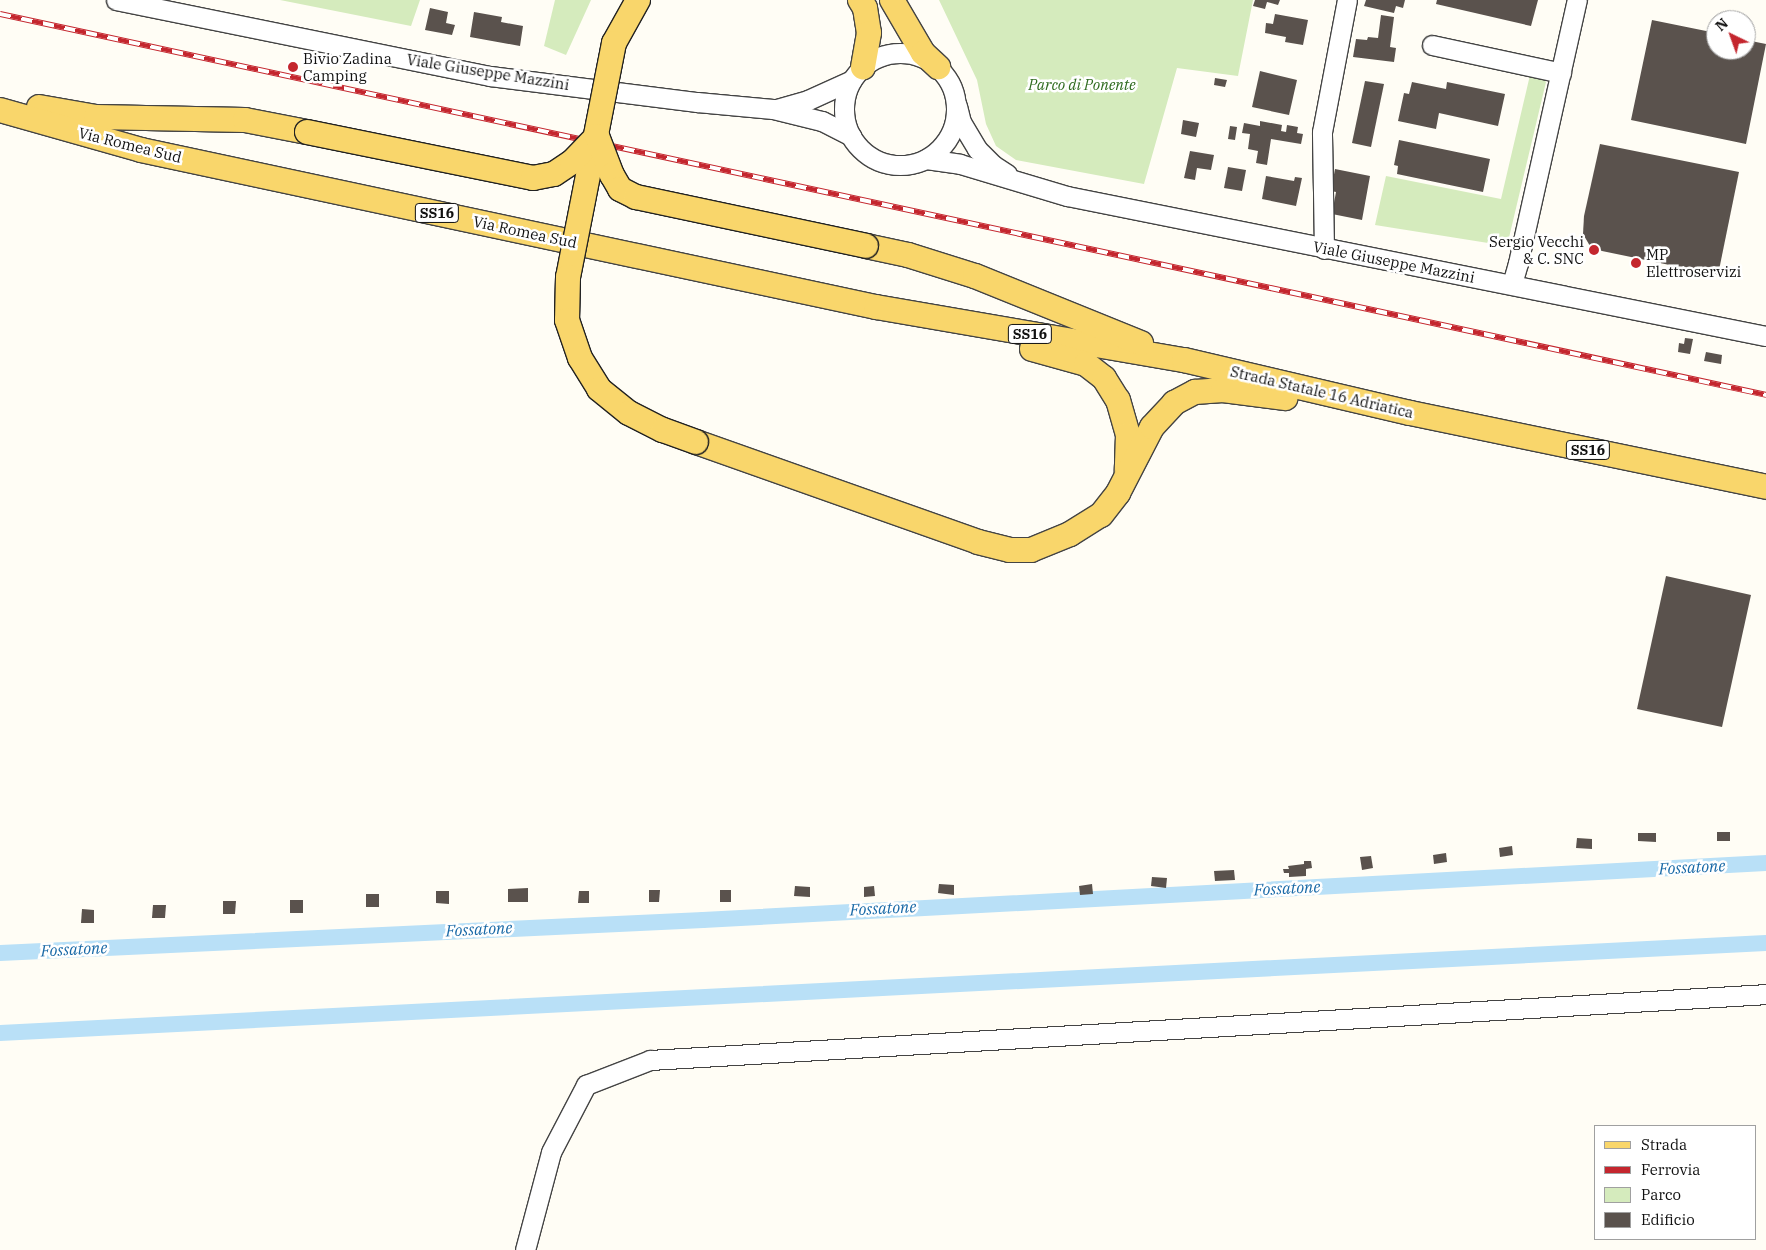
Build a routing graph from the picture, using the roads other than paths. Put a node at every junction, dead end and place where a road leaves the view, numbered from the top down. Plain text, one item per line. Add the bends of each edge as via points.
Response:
1 (116, 0) edge
2 (638, 0) edge
3 (860, 0) edge
4 (892, 0) edge
5 (1347, 0) edge
6 (1577, 0) edge
7 (1432, 45) dead end
8 (938, 67) junction
9 (858, 73) junction
10 (1561, 73) junction
11 (955, 98) junction
12 (0, 101) edge
13 (773, 109) junction
14 (0, 110) edge
15 (597, 136) junction
16 (851, 136) junction
17 (926, 158) junction
18 (1023, 185) junction
19 (1324, 249) junction
20 (1512, 284) junction
21 (876, 307) junction
22 (1766, 336) edge
23 (1184, 360) junction
24 (1410, 413) junction
25 (1127, 477) junction
26 (1766, 487) edge
27 (1766, 994) edge
28 (524, 1250) edge

1 - 13 street, Viale Giuseppe Mazzini via 490,76
2 - 15 main road, bridge via 614,43
3 - 9 main road via 865,8 869,33
4 - 8 main road via 923,53
5 - 19 street via 1322,132
6 - 10 street
7 - 10 street
8 - 9 street via 924,58 892,54 877,58
8 - 11 street via 949,81
9 - 13 street via 808,100
9 - 16 street via 846,93 844,108
10 - 20 street
11 - 17 street via 956,116 950,133 940,148
11 - 18 street via 961,122 977,149 993,165
12 - 15 main road, bridge via 96,117 244,120 533,178 554,174 572,162
13 - 16 street via 822,122
14 - 21 main road, Via Romea Sud / SS16 via 151,152
15 - 23 main road, bridge via 620,188 636,197 908,254 975,276
15 - 25 main road, bridge via 568,277 567,320 580,358 600,389 629,413 696,442 978,542 1010,550 1031,550 1078,530 1100,515 1118,494
16 - 17 street via 876,160 909,164
17 - 18 street, Viale Giuseppe Mazzini via 960,164
18 - 19 street, Viale Giuseppe Mazzini
19 - 20 street, Viale Giuseppe Mazzini
20 - 22 street, Viale Giuseppe Mazzini
21 - 23 main road, Strada Statale 16 Adriatica / SS16
21 - 25 main road via 933,328 1086,364 1104,378 1118,400 1128,435
23 - 24 main road, Strada Statale 16 Adriatica / SS16
24 - 25 main road via 1322,407 1271,395 1223,390 1195,392 1174,402 1152,427
24 - 26 main road, Strada Statale 16 Adriatica / SS16
27 - 28 street via 650,1060 586,1085 551,1152

